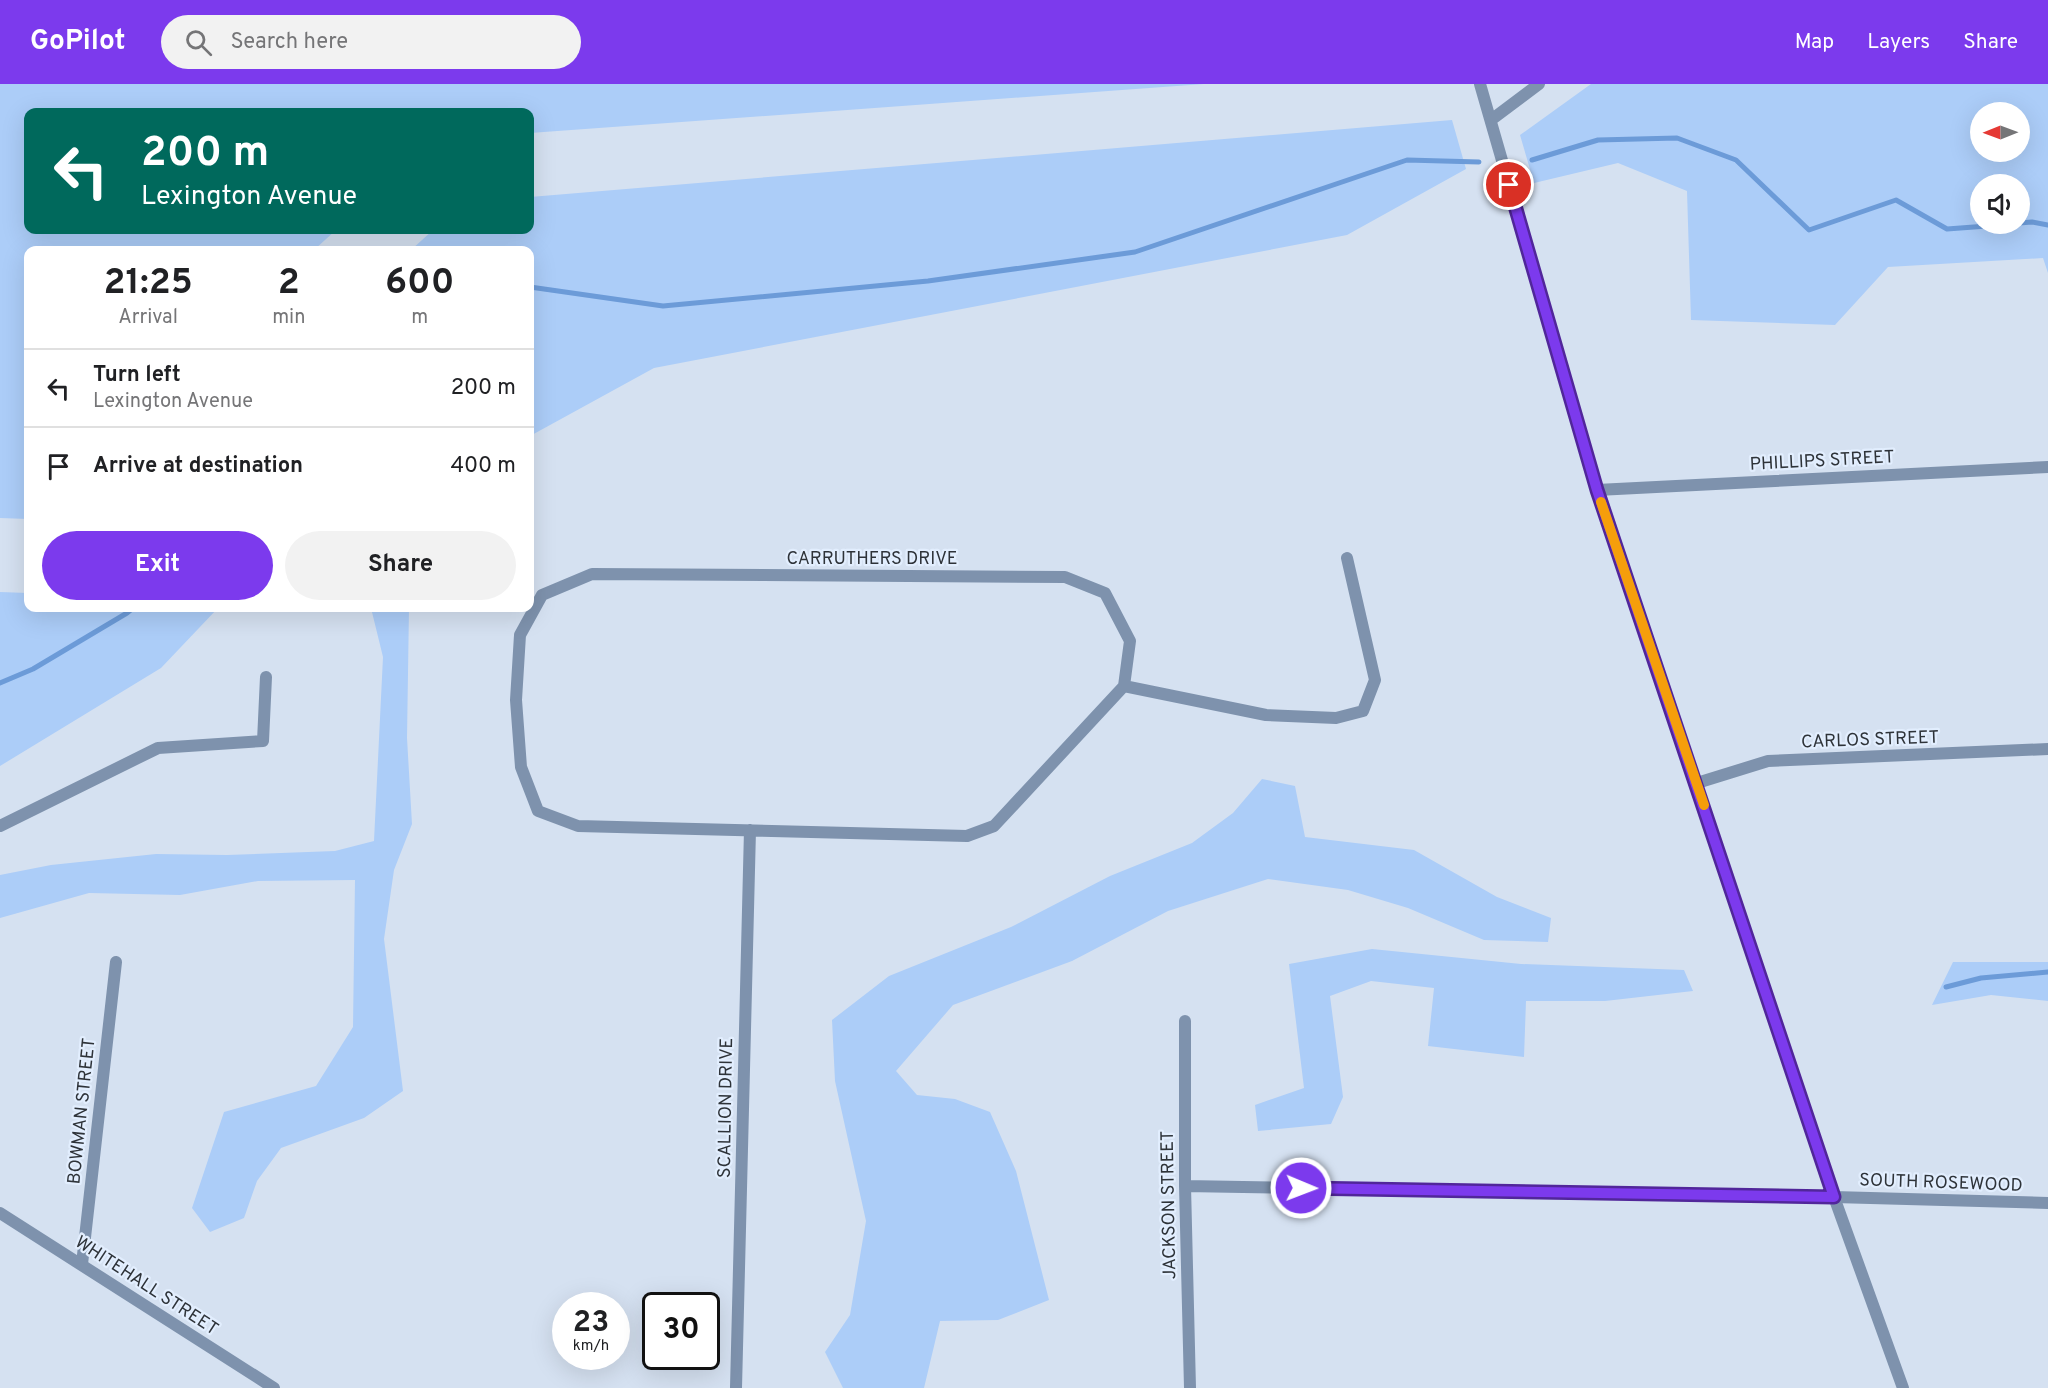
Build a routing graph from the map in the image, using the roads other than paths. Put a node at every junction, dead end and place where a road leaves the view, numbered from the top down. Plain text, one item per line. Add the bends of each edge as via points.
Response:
1 (1480, 84) edge
2 (1539, 84) edge
3 (1491, 120) junction
4 (2048, 467) edge
5 (1597, 490) junction
6 (1347, 558) dead end
7 (534, 610) edge
8 (533, 612) edge
9 (266, 677) dead end
10 (1124, 686) junction
11 (2048, 749) edge
12 (1697, 783) junction
13 (0, 826) edge
14 (750, 830) junction
15 (116, 962) dead end
16 (1185, 1021) dead end
17 (1185, 1186) junction
18 (1834, 1197) junction
19 (2048, 1203) edge
20 (0, 1213) edge
21 (82, 1264) junction
22 (274, 1388) edge
23 (736, 1388) edge
24 (1190, 1388) edge
25 (1903, 1388) edge

1 - 3 street
2 - 3 street
3 - 5 street
4 - 5 street, PHILLIPS STREET
5 - 12 street
6 - 10 street via 1375,680 1363,711 1336,718 1266,715
7 - 10 street, CARRUTHERS DRIVE via 542,595 592,574 1065,577 1105,593 1130,641
8 - 14 street, CARRUTHERS DRIVE via 520,635 516,700 521,767 538,811 578,826
9 - 13 street via 263,741 158,748
10 - 14 street, CARRUTHERS DRIVE via 994,826 968,836
11 - 12 street, CARLOS STREET via 1768,761
12 - 18 street
14 - 23 street, SCALLION DRIVE
15 - 21 street, BOWMAN STREET
16 - 17 street, JACKSON STREET
17 - 18 street, SOUTH ROSEWOOD
17 - 24 street, JACKSON STREET
18 - 19 street, SOUTH ROSEWOOD
18 - 25 street
20 - 21 street, WHITEHALL STREET
21 - 22 street, WHITEHALL STREET

